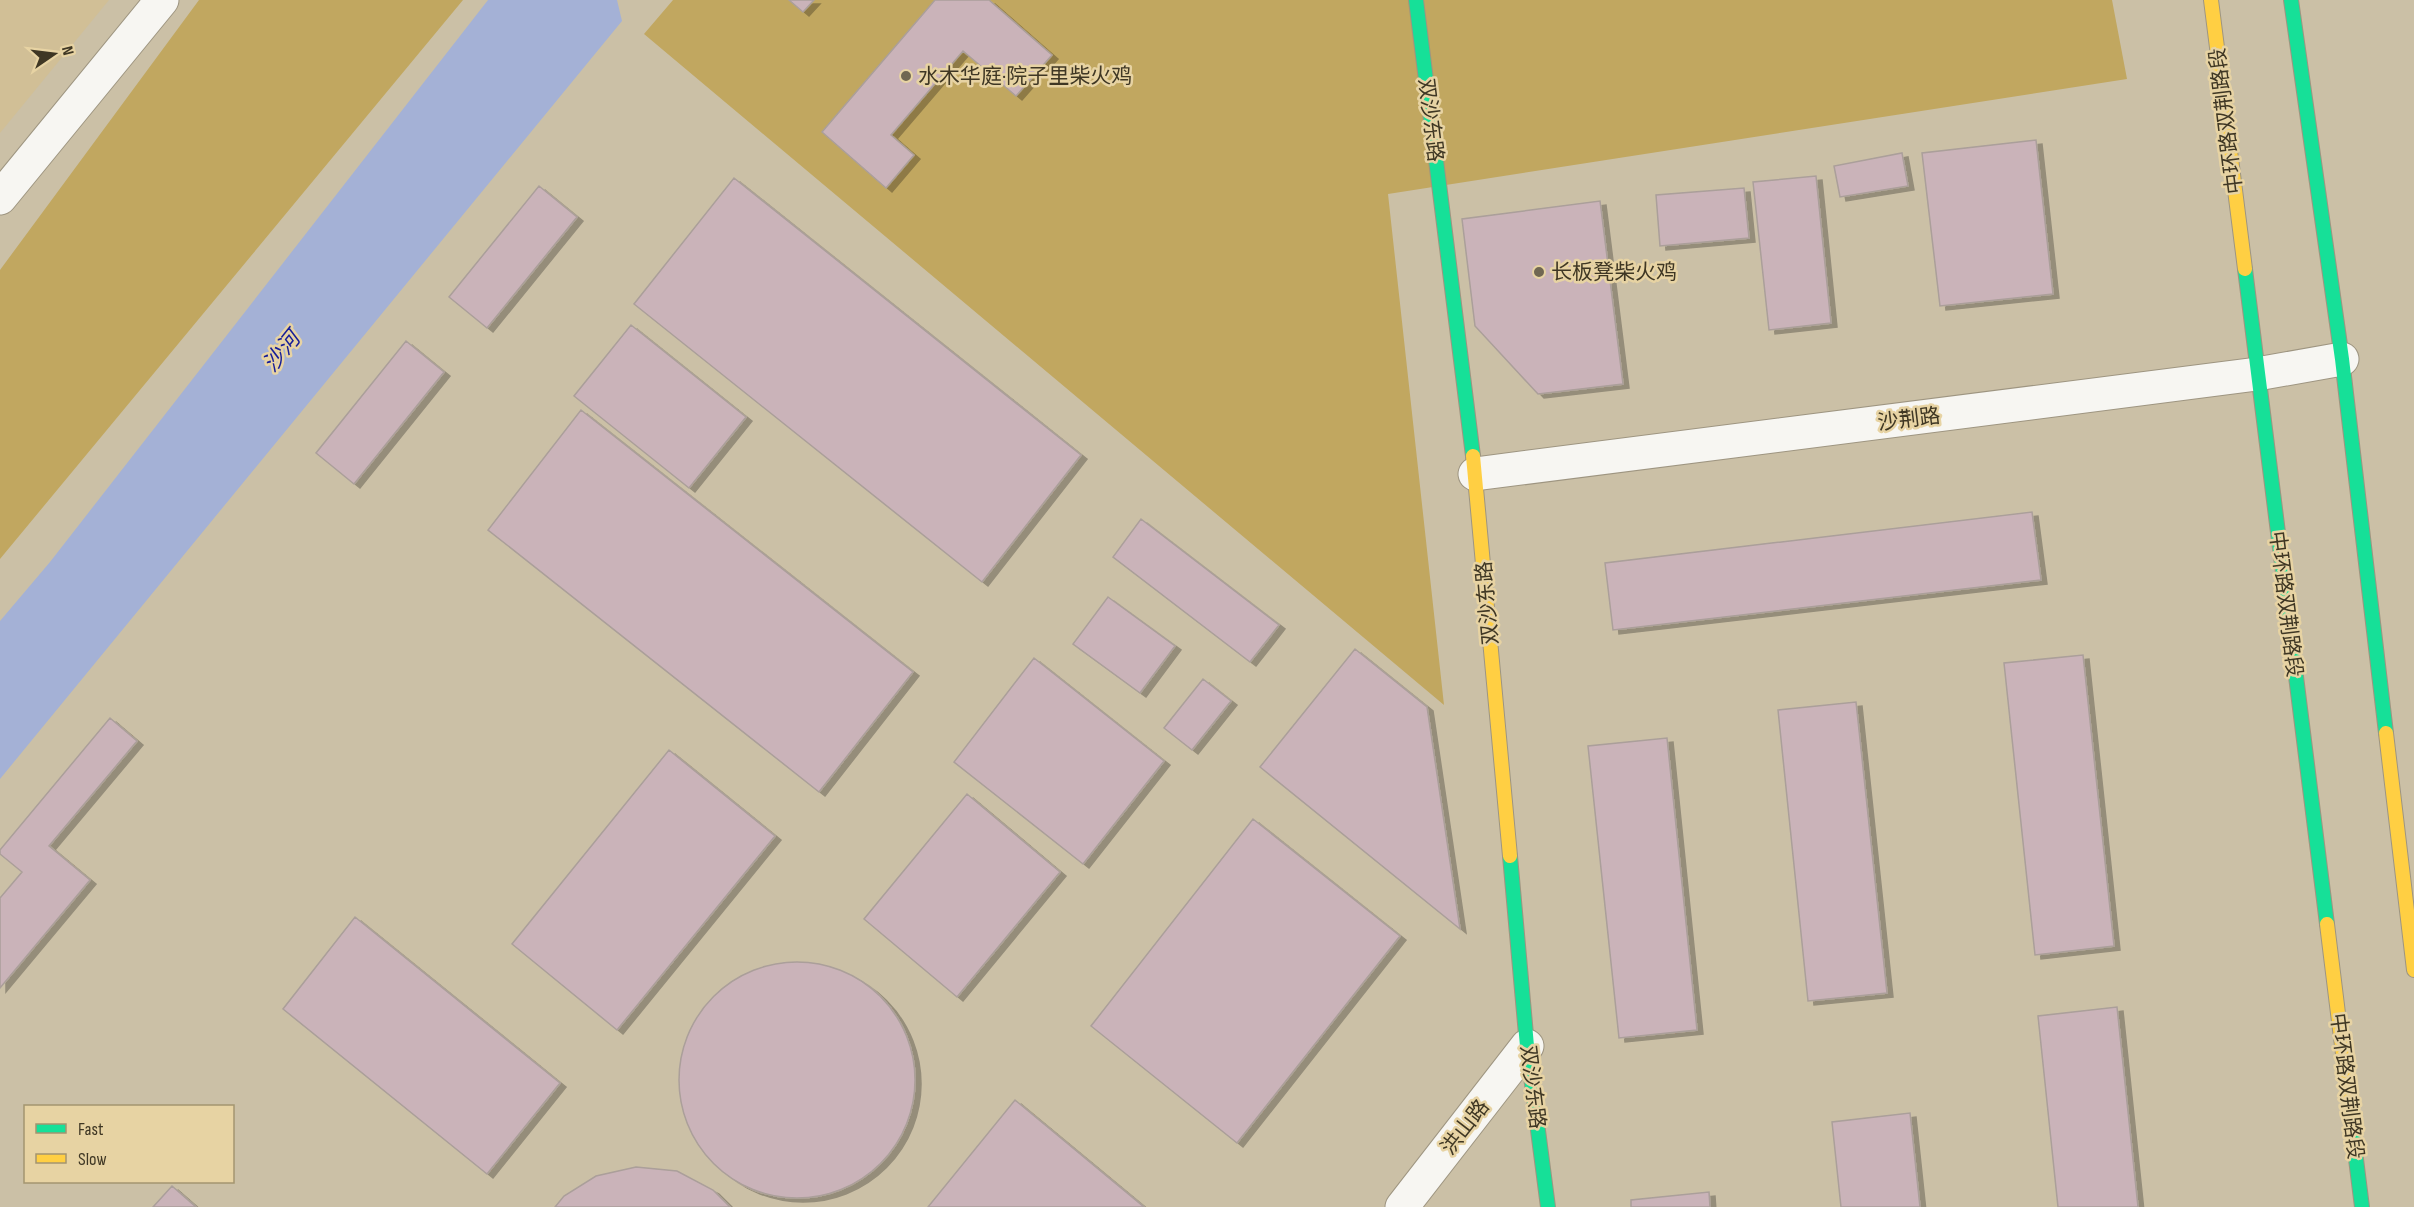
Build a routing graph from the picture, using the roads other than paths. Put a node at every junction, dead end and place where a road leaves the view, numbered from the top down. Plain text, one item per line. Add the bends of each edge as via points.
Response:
1 (162, 0) edge
2 (1416, 0) edge
3 (2211, 0) edge
4 (2291, 0) edge
5 (0, 198) edge
6 (2342, 359) junction
7 (2257, 374) junction
8 (1475, 474) junction
9 (2413, 954) edge
10 (1527, 1046) junction
11 (1402, 1207) edge
12 (1548, 1207) edge
13 (2362, 1207) edge

1 - 5 street
2 - 8 main road, 双沙东路
3 - 7 main road, 中环路双荆路段
4 - 6 main road
6 - 7 street, 沙荆路
6 - 9 main road
7 - 8 street, 沙荆路
7 - 13 main road, 中环路双荆路段
8 - 10 main road, 双沙东路
10 - 11 street, 洪山路
10 - 12 main road, 双沙东路

